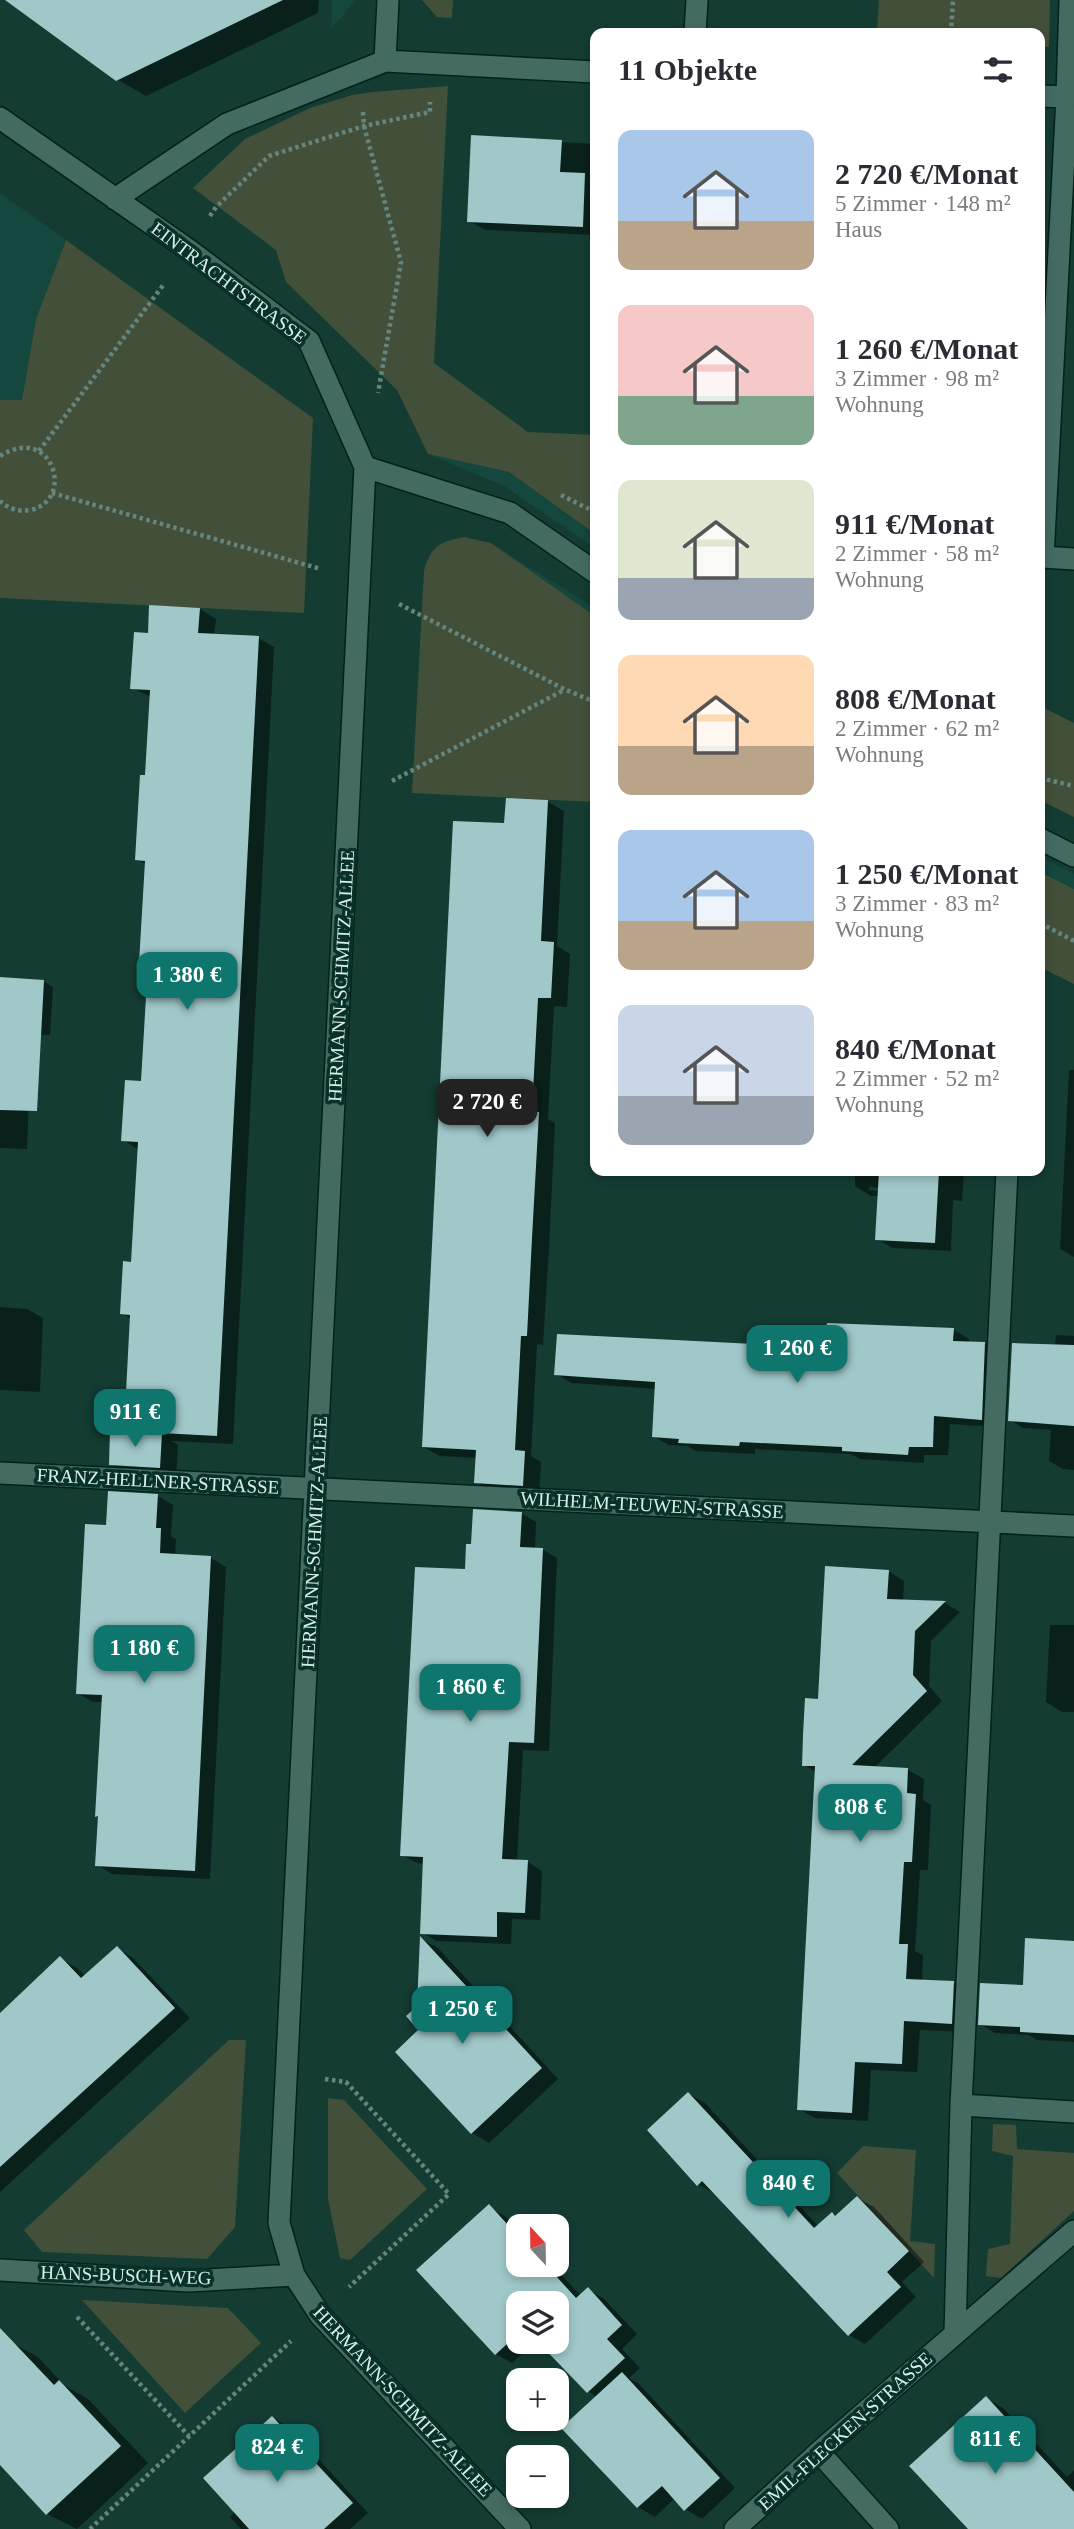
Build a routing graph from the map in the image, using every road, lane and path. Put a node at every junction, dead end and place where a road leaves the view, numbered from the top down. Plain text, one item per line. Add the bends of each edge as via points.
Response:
1 (388, 0) edge
2 (697, 0) edge
3 (953, 0) edge
4 (1070, 0) edge
5 (695, 28) edge
6 (951, 28) edge
7 (385, 61) junction
8 (431, 62) junction
9 (590, 72) edge
10 (1045, 96) edge
11 (1067, 97) junction
12 (0, 118) edge
13 (363, 126) junction
14 (115, 200) junction
15 (189, 250) junction
16 (377, 401) dead end
17 (39, 451) junction
18 (0, 456) edge
19 (365, 467) junction
20 (52, 493) junction
21 (0, 501) edge
22 (1045, 519) edge
23 (1045, 557) edge
24 (1074, 559) edge
25 (590, 569) edge
26 (359, 583) junction
27 (564, 690) junction
28 (590, 700) edge
29 (1045, 779) edge
30 (1074, 786) edge
31 (349, 803) junction
32 (1045, 842) edge
33 (1074, 856) edge
34 (1045, 926) edge
35 (1074, 941) edge
36 (1007, 1176) edge
37 (0, 1473) edge
38 (316, 1489) junction
39 (988, 1521) junction
40 (1074, 1526) edge
41 (286, 2074) junction
42 (961, 2105) junction
43 (1074, 2112) edge
44 (1074, 2231) edge
45 (0, 2270) edge
46 (71, 2274) junction
47 (294, 2275) junction
48 (320, 2315) junction
49 (955, 2334) junction
50 (189, 2436) junction
51 (819, 2452) junction
52 (90, 2529) edge
53 (520, 2529) edge
54 (735, 2529) edge
55 (888, 2529) edge

1 - 7 street
2 - 5 street
3 - 6 path
4 - 11 street
7 - 8 street
7 - 13 path via 363,92
7 - 14 street via 227,124
8 - 9 street
8 - 13 path via 430,112
10 - 11 street
11 - 22 street
12 - 14 street, EINTRACHTSTRASSE
13 - 15 path via 269,156 216,207
13 - 16 path via 401,262
14 - 15 street, EINTRACHTSTRASSE
15 - 17 path
15 - 19 street, EINTRACHTSTRASSE via 309,341
17 - 18 path via 19,447
17 - 20 path via 55,474
19 - 25 street via 510,513
19 - 26 street, HERMANN-SCHMITZ-ALLEE
20 - 21 path via 39,507 29,510 10,509
20 - 26 path via 305,563
23 - 24 street
26 - 27 path
26 - 31 street, HERMANN-SCHMITZ-ALLEE
27 - 28 path
27 - 31 path
29 - 30 path
31 - 38 street, HERMANN-SCHMITZ-ALLEE
32 - 33 street
34 - 35 path
36 - 39 street
37 - 38 street, FRANZ-HELLNER-STRASSE
38 - 39 street, WILHELM-TEUWEN-STRASSE
38 - 41 street, HERMANN-SCHMITZ-ALLEE
39 - 40 street, WILHELM-TEUWEN-STRASSE
39 - 42 street
41 - 47 street, HERMANN-SCHMITZ-ALLEE via 279,2223
41 - 48 path via 346,2082 449,2194
42 - 43 street
42 - 49 street
44 - 49 street, EMIL-FLECKEN-STRASSE
45 - 46 street, HANS-BUSCH-WEG
46 - 47 street, HANS-BUSCH-WEG via 189,2281
46 - 50 path via 67,2306
47 - 48 street, HERMANN-SCHMITZ-ALLEE
48 - 50 path
48 - 53 street, HERMANN-SCHMITZ-ALLEE
49 - 51 street, EMIL-FLECKEN-STRASSE
50 - 52 path
51 - 54 street, EMIL-FLECKEN-STRASSE
51 - 55 street

